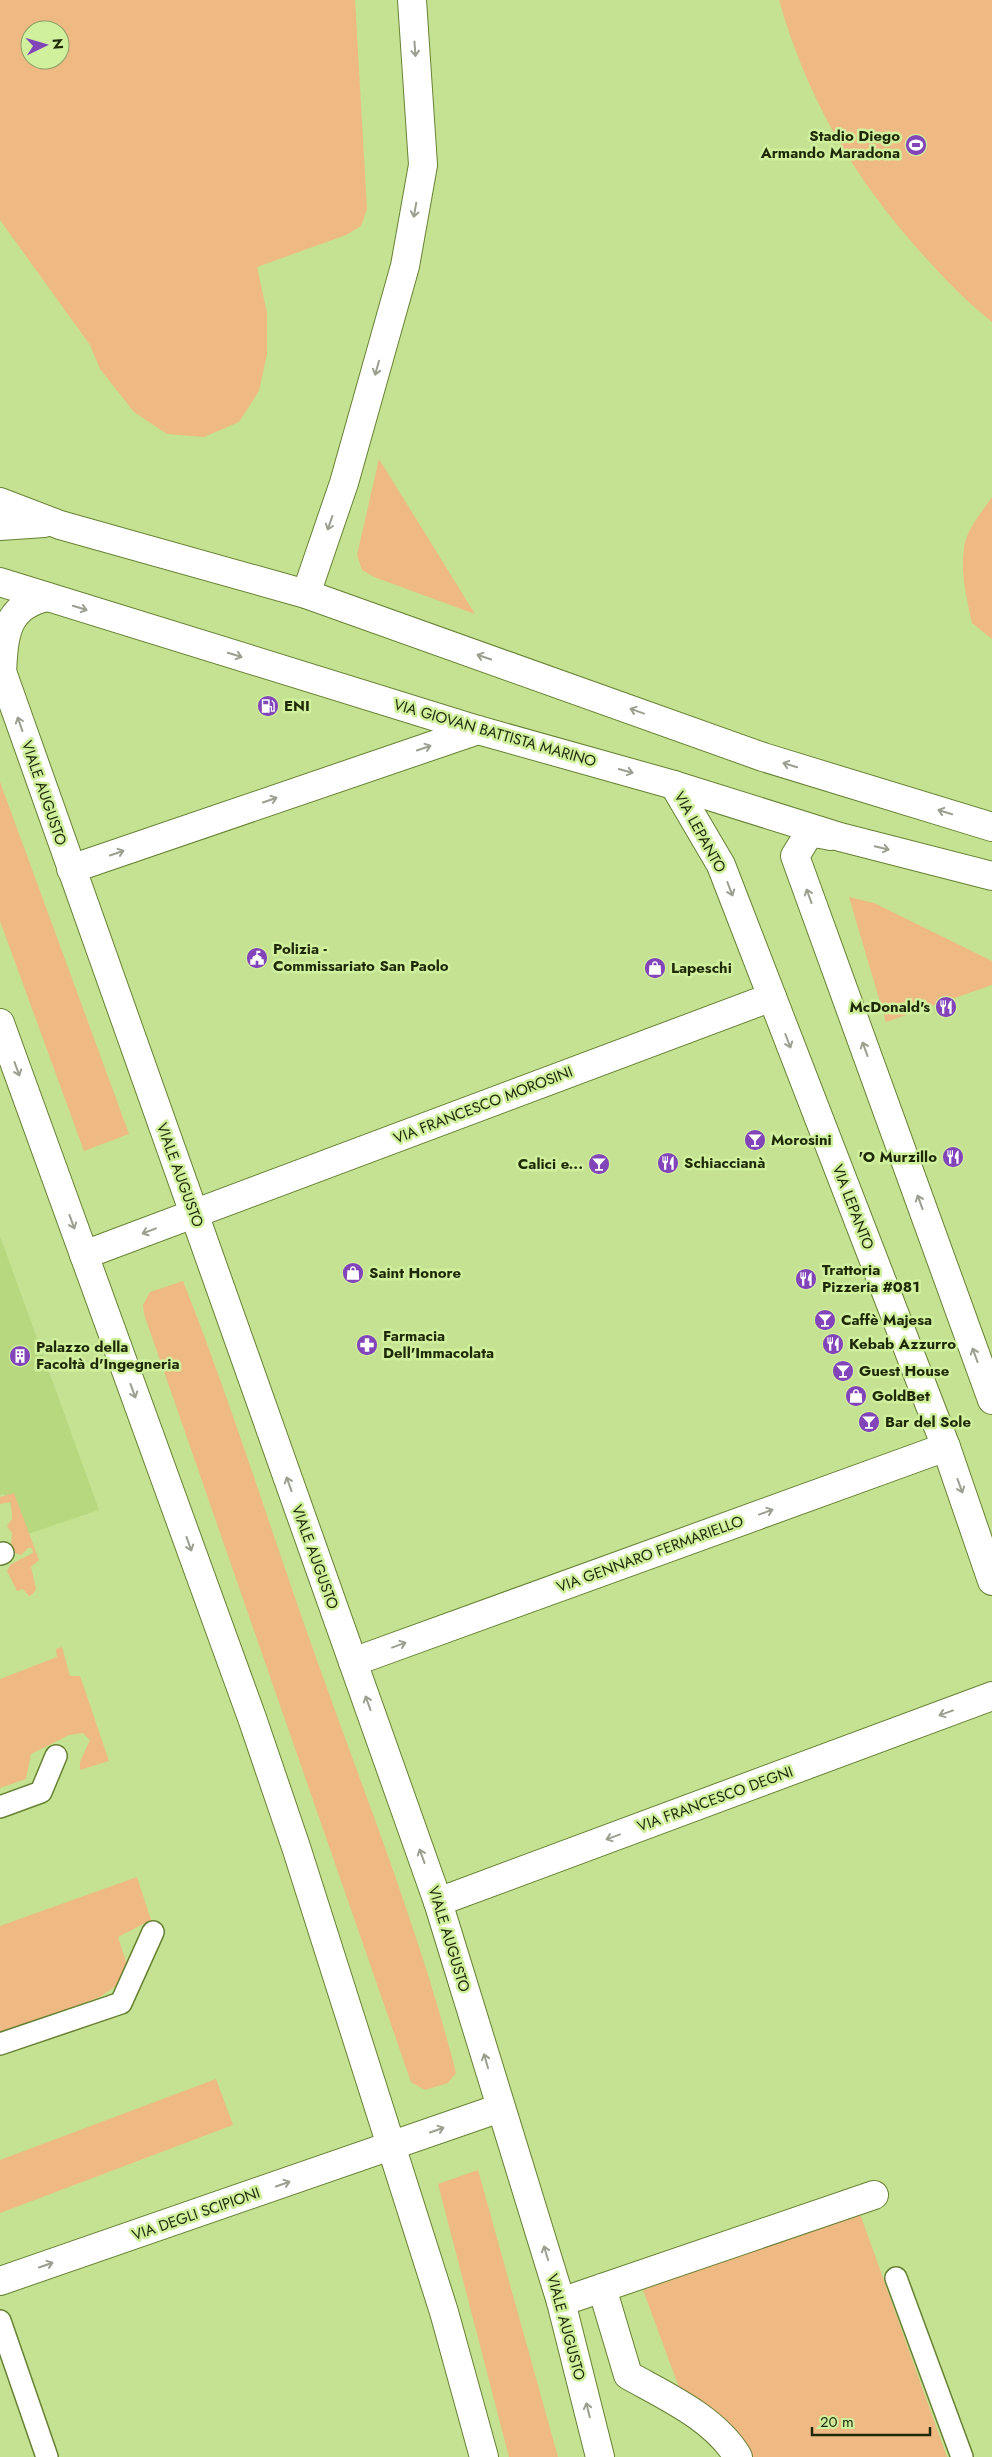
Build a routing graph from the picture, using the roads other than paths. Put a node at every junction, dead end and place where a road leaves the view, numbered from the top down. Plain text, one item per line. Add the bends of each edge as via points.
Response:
1 (412, 0) edge
2 (0, 502) edge
3 (60, 524) junction
4 (0, 526) edge
5 (0, 582) edge
6 (306, 594) junction
7 (47, 597) junction
8 (1, 670) edge
9 (478, 730) junction
10 (674, 785) junction
11 (992, 827) edge
12 (840, 837) junction
13 (71, 869) junction
14 (992, 876) edge
15 (772, 997) junction
16 (0, 1023) edge
17 (194, 1214) junction
18 (84, 1255) junction
19 (992, 1400) edge
20 (946, 1447) junction
21 (983, 1523) edge
22 (992, 1581) edge
23 (353, 1662) junction
24 (992, 1696) edge
25 (56, 1756) dead end
26 (0, 1807) edge
27 (438, 1902) junction
28 (153, 1932) dead end
29 (0, 2044) edge
30 (500, 2108) junction
31 (391, 2146) junction
32 (874, 2195) dead end
33 (896, 2278) dead end
34 (0, 2281) edge
35 (602, 2288) junction
36 (560, 2302) junction
37 (0, 2321) edge
38 (47, 2457) edge
39 (484, 2457) edge
40 (600, 2457) edge
41 (738, 2457) edge
42 (962, 2457) edge

1 -> 6 street via 423,165 405,266 344,483
2 - 3 street
3 - 4 street
3 - 6 street
5 - 7 street, VIA GIOVAN BATTISTA MARINO
11 -> 6 street via 763,757
7 - 8 street via 31,601 14,615 5,638
7 -> 9 street, VIA GIOVAN BATTISTA MARINO
13 -> 8 street, VIALE AUGUSTO
9 -> 10 street, VIA GIOVAN BATTISTA MARINO
13 -> 9 street
10 - 12 street, VIA GIOVAN BATTISTA MARINO
10 -> 15 street, VIA LEPANTO via 721,865
12 -> 14 street, VIA GIOVAN BATTISTA MARINO
19 -> 12 street via 795,856 810,832
13 - 17 street, VIALE AUGUSTO
15 - 17 street, VIA FRANCESCO MOROSINI
15 -> 20 street, VIA LEPANTO
16 -> 18 street
17 -> 18 street, VIA FRANCESCO MOROSINI
23 -> 17 street, VIALE AUGUSTO
18 -> 31 street via 255,1728
20 -> 21 street, VIA LEPANTO
23 -> 20 street, VIA GENNARO FERMARIELLO
21 - 22 street, VIA LEPANTO
27 -> 23 street, VIALE AUGUSTO
24 -> 27 street, VIA FRANCESCO DEGNI
25 - 26 lane via 41,1792
30 -> 27 street, VIALE AUGUSTO
28 - 29 lane via 121,2003
31 -> 30 street, VIA DEGLI SCIPIONI
36 -> 30 street, VIALE AUGUSTO
34 -> 31 street, VIA DEGLI SCIPIONI
31 - 39 street via 444,2312
32 - 35 street
33 - 42 lane
35 - 36 street
35 - 41 street via 628,2375 701,2419 732,2446
40 -> 36 street, VIALE AUGUSTO
37 - 38 lane

